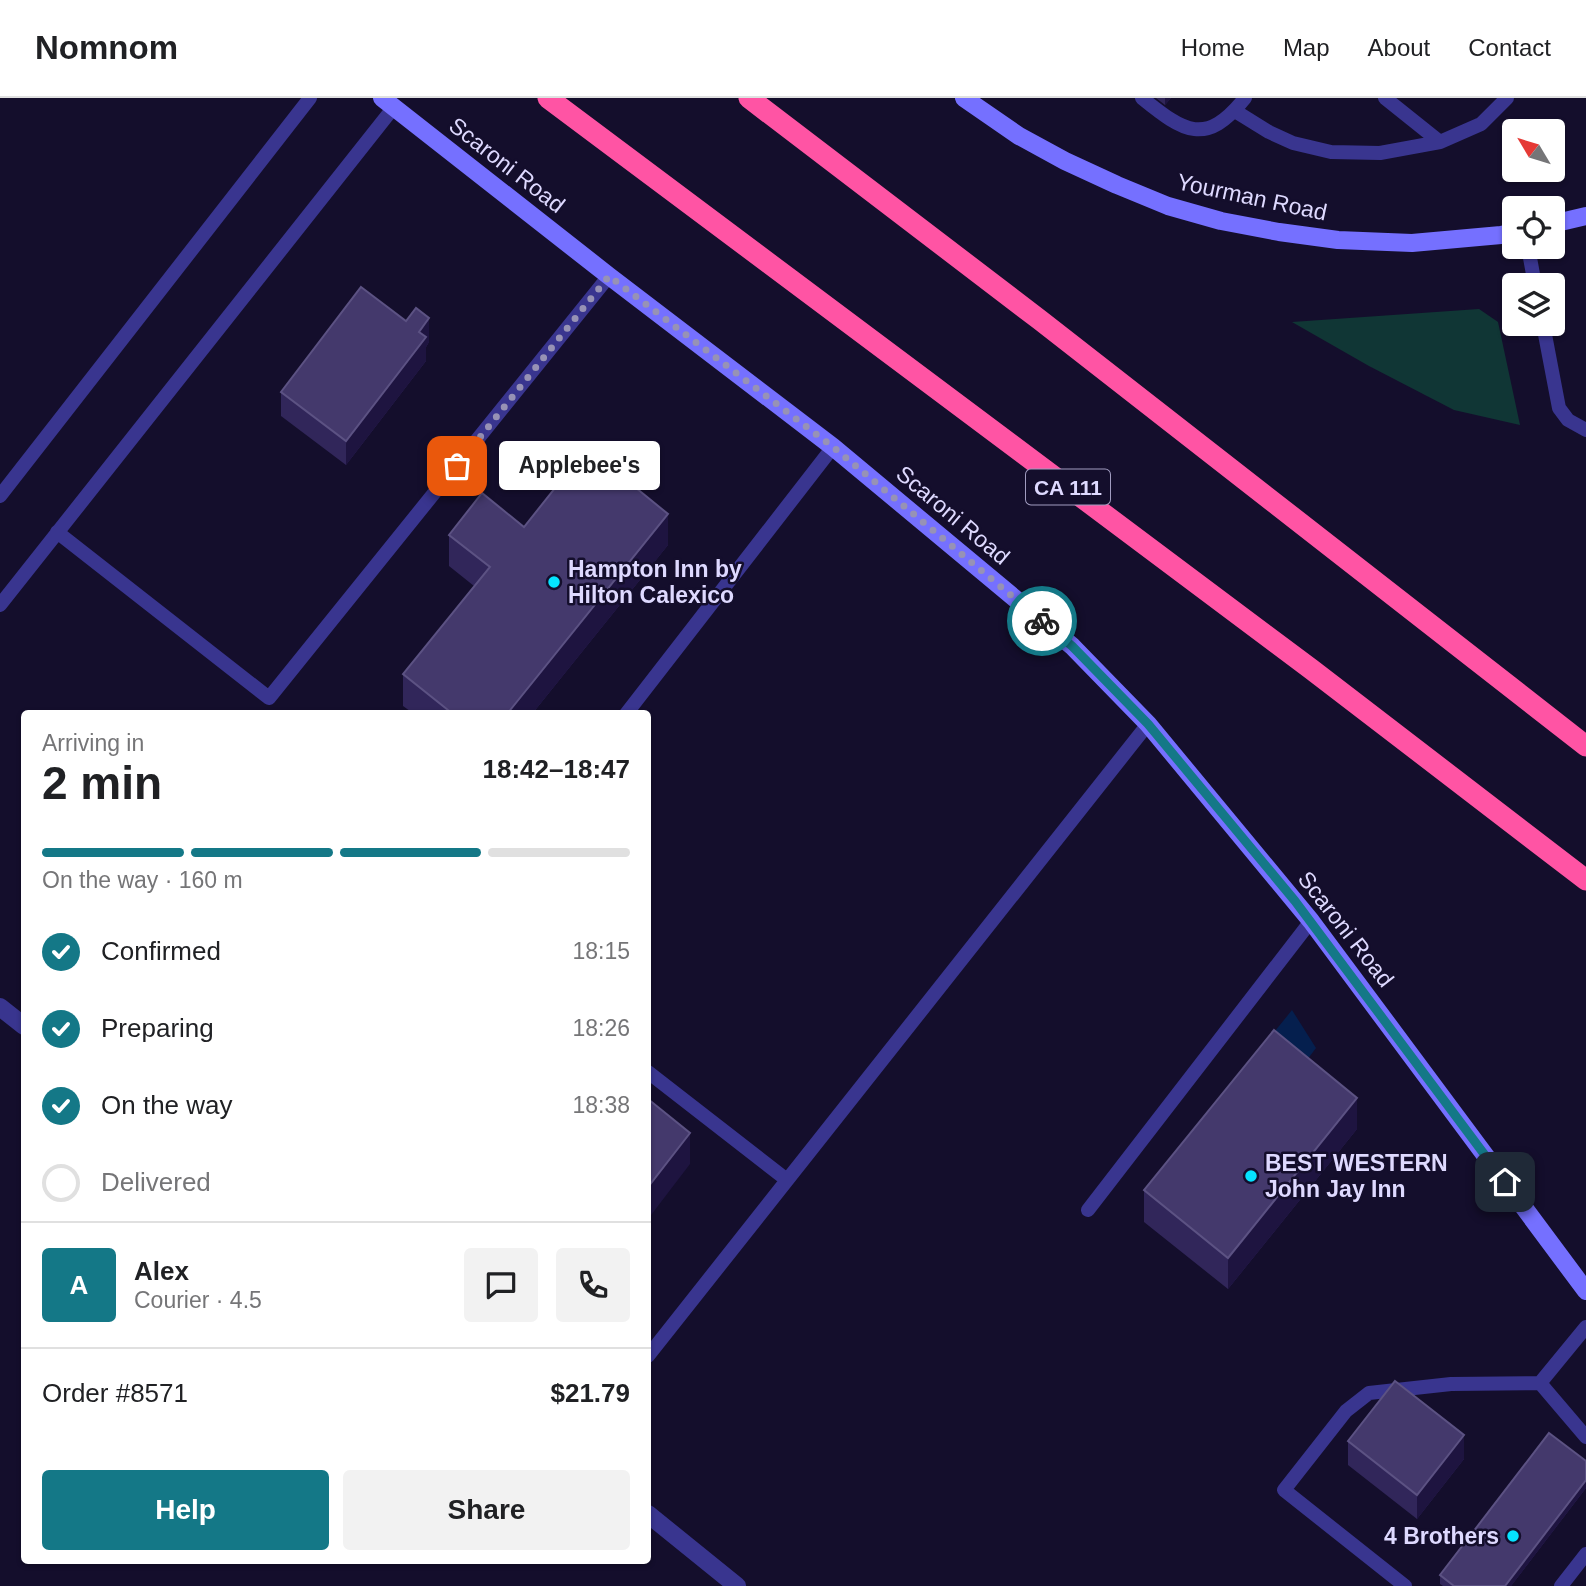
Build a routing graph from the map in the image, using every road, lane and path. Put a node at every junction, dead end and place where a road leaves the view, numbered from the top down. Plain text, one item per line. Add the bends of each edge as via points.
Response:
1 (310, 98) edge
2 (548, 98) edge
3 (749, 98) edge
4 (964, 98) edge
5 (1142, 98) edge
6 (1245, 98) edge
7 (1385, 98) edge
8 (1507, 98) edge
9 (388, 103) edge
10 (1235, 111) junction
11 (1440, 142) junction
12 (1586, 216) edge
13 (1565, 221) edge
14 (1502, 235) edge
15 (609, 276) junction
16 (1545, 336) edge
17 (1586, 430) edge
18 (833, 447) junction
19 (0, 496) edge
20 (57, 532) junction
21 (0, 605) edge
22 (628, 710) edge
23 (1148, 724) junction
24 (1586, 746) edge
25 (1586, 880) edge
26 (1311, 921) junction
27 (0, 1007) edge
28 (21, 1024) edge
29 (651, 1074) edge
30 (787, 1180) junction
31 (1088, 1210) dead end
32 (1586, 1291) edge
33 (1586, 1327) edge
34 (651, 1352) edge
35 (1540, 1383) junction
36 (1586, 1437) edge
37 (651, 1516) edge
38 (1586, 1554) edge
39 (737, 1586) edge
40 (1405, 1586) edge
41 (1561, 1586) edge

1 - 19 lane
2 - 25 highway, CA 111
3 - 24 highway
4 - 14 street, Yourman Road via 1065,161 1168,206 1221,220 1338,240 1412,243
5 - 10 lane via 1186,128 1204,130
6 - 10 lane
7 - 11 lane
8 - 11 lane via 1481,124
9 - 15 street, Scaroni Road
9 - 20 lane
10 - 11 lane via 1293,143 1331,152 1380,153
12 - 13 street
15 - 18 street, Scaroni Road
15 - 20 lane via 269,698
16 - 17 lane via 1559,408 1568,420
18 - 22 lane
18 - 23 street, Scaroni Road via 1072,646
20 - 21 lane
23 - 26 street, Scaroni Road
23 - 30 lane
26 - 31 lane
26 - 32 street, Scaroni Road
27 - 28 street
29 - 30 lane
30 - 34 lane
33 - 35 lane
35 - 36 lane
35 - 40 lane via 1451,1384 1369,1393 1346,1410 1284,1490
37 - 39 street
38 - 41 lane

